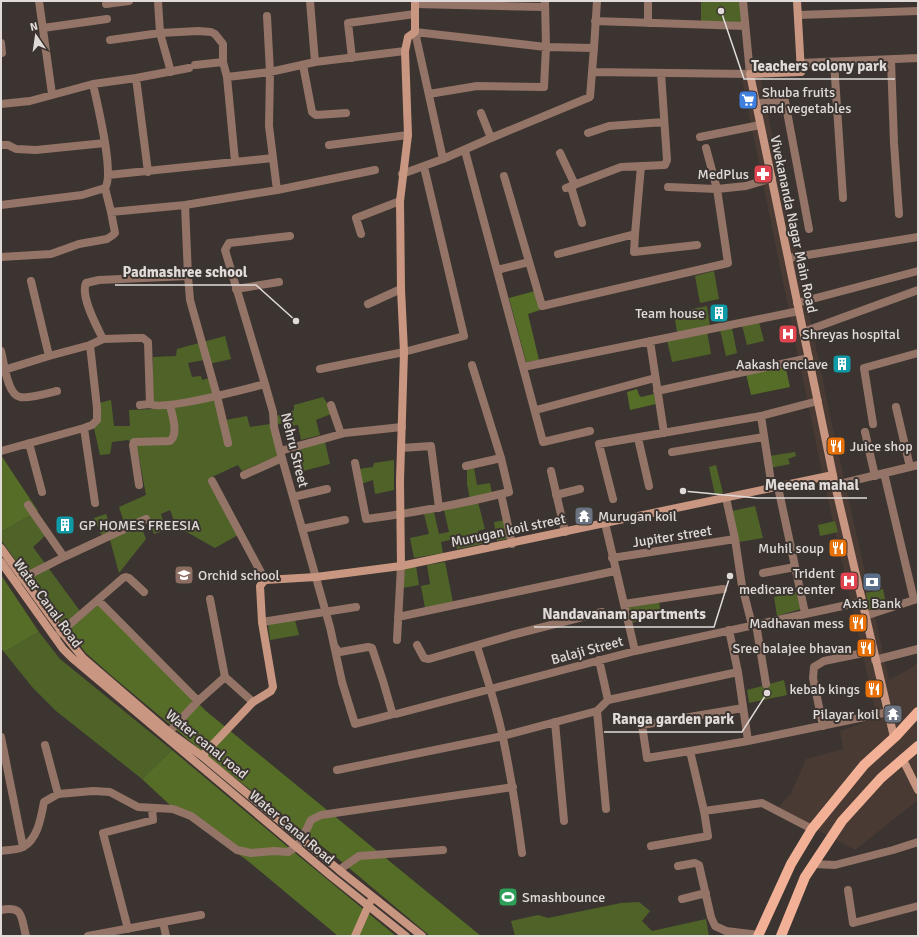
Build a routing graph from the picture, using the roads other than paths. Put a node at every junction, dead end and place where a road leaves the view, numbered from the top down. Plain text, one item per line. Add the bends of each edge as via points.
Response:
1 (39, 1) edge
2 (129, 1) edge
3 (158, 1) edge
4 (310, 1) edge
5 (596, 1) edge
6 (648, 1) edge
7 (743, 1) edge
8 (797, 1) edge
9 (415, 3) edge
10 (106, 4) dead end
11 (545, 4) edge
12 (918, 11) edge
13 (414, 14) junction
14 (798, 15) junction
15 (267, 16) dead end
16 (107, 19) dead end
17 (595, 21) junction
18 (648, 23) junction
19 (745, 26) junction
20 (43, 28) junction
21 (415, 32) junction
22 (160, 33) junction
23 (110, 40) dead end
24 (1, 43) edge
25 (546, 47) junction
26 (594, 48) junction
27 (404, 51) junction
28 (2, 54) dead end
29 (352, 58) junction
30 (918, 58) edge
31 (891, 60) junction
32 (223, 62) junction
33 (315, 62) junction
34 (834, 62) junction
35 (800, 64) junction
36 (303, 65) junction
37 (170, 72) junction
38 (270, 72) junction
39 (592, 72) junction
40 (661, 73) junction
41 (750, 74) junction
42 (227, 77) junction
43 (136, 78) junction
44 (93, 84) junction
45 (52, 94) junction
46 (429, 94) junction
47 (1, 104) edge
48 (756, 104) junction
49 (346, 113) dead end
50 (481, 113) dead end
51 (664, 122) junction
52 (760, 125) junction
53 (588, 133) dead end
54 (408, 135) junction
55 (700, 137) dead end
56 (491, 138) junction
57 (105, 143) junction
58 (1, 145) edge
59 (329, 145) dead end
60 (706, 148) dead end
61 (465, 150) junction
62 (560, 153) dead end
63 (273, 158) junction
64 (443, 159) junction
65 (235, 161) junction
66 (641, 166) junction
67 (424, 167) junction
68 (375, 170) dead end
69 (148, 172) junction
70 (402, 174) junction
71 (108, 175) junction
72 (504, 176) dead end
73 (772, 178) junction
74 (570, 187) junction
75 (668, 187) dead end
76 (105, 188) junction
77 (717, 189) junction
78 (278, 190) junction
79 (843, 198) dead end
80 (400, 201) junction
81 (1, 205) edge
82 (185, 205) junction
83 (111, 212) junction
84 (900, 214) dead end
85 (582, 223) dead end
86 (809, 229) dead end
87 (361, 234) dead end
88 (635, 234) junction
89 (290, 236) dead end
90 (918, 237) edge
91 (697, 245) dead end
92 (558, 254) dead end
93 (1, 257) edge
94 (789, 258) junction
95 (529, 262) junction
96 (497, 270) junction
97 (918, 271) edge
98 (188, 276) junction
99 (31, 281) dead end
100 (279, 282) dead end
101 (236, 289) junction
102 (401, 289) junction
103 (918, 290) edge
104 (368, 304) dead end
105 (798, 307) junction
106 (803, 332) junction
107 (103, 339) junction
108 (650, 342) junction
109 (90, 345) junction
110 (1, 351) edge
111 (404, 352) junction
112 (918, 353) edge
113 (49, 356) junction
114 (809, 358) junction
115 (472, 365) dead end
116 (523, 367) junction
117 (320, 369) dead end
118 (3, 370) edge
119 (655, 378) junction
120 (265, 384) junction
121 (57, 391) dead end
122 (657, 391) junction
123 (218, 396) junction
124 (818, 401) junction
125 (150, 404) junction
126 (140, 405) dead end
127 (170, 405) junction
128 (331, 405) dead end
129 (896, 407) dead end
130 (536, 410) junction
131 (761, 416) junction
132 (873, 424) dead end
133 (402, 427) junction
134 (84, 428) junction
135 (590, 431) dead end
136 (865, 432) dead end
137 (664, 433) junction
138 (341, 434) junction
139 (764, 437) junction
140 (638, 438) junction
141 (29, 443) junction
142 (228, 443) dead end
143 (401, 448) junction
144 (1, 451) edge
145 (672, 452) dead end
146 (281, 454) junction
147 (502, 458) junction
148 (355, 462) dead end
149 (466, 466) dead end
150 (914, 466) edge
151 (551, 471) dead end
152 (884, 473) junction
153 (244, 475) dead end
154 (833, 475) junction
155 (875, 476) junction
156 (212, 481) dead end
157 (139, 485) dead end
158 (835, 485) junction
159 (649, 486) dead end
160 (775, 487) junction
161 (327, 489) dead end
162 (580, 489) dead end
163 (42, 492) dead end
164 (502, 494) junction
165 (556, 495) junction
166 (293, 497) junction
167 (726, 498) junction
168 (613, 499) dead end
169 (95, 504) dead end
170 (28, 505) dead end
171 (439, 508) junction
172 (400, 515) junction
173 (146, 520) dead end
174 (345, 520) dead end
175 (605, 523) junction
176 (302, 530) junction
177 (564, 532) junction
178 (735, 539) junction
179 (512, 543) junction
180 (1, 548) edge
181 (64, 557) junction
182 (612, 558) junction
183 (3, 560) edge
184 (401, 566) junction
185 (795, 567) junction
186 (615, 571) junction
187 (763, 573) dead end
188 (316, 577) junction
189 (19, 580) junction
190 (265, 580) junction
191 (723, 589) dead end
192 (144, 592) dead end
193 (210, 599) dead end
194 (916, 599) edge
195 (98, 600) junction
196 (862, 602) junction
197 (624, 604) junction
198 (356, 607) dead end
199 (326, 611) junction
200 (602, 612) dead end
201 (805, 613) junction
202 (865, 616) junction
203 (398, 617) junction
204 (262, 622) junction
205 (754, 624) junction
206 (729, 630) junction
207 (58, 634) junction
208 (397, 640) dead end
209 (417, 645) dead end
210 (477, 646) junction
211 (335, 647) junction
212 (918, 649) edge
213 (635, 651) junction
214 (873, 651) junction
215 (599, 660) junction
216 (875, 660) junction
217 (738, 672) junction
218 (225, 677) junction
219 (766, 684) dead end
220 (490, 689) junction
221 (608, 700) junction
222 (198, 701) junction
223 (253, 702) junction
224 (743, 708) junction
225 (597, 711) junction
226 (886, 712) junction
227 (918, 712) edge
228 (394, 714) junction
229 (556, 722) junction
230 (823, 726) junction
231 (170, 732) junction
232 (503, 736) junction
233 (1, 737) edge
234 (892, 739) junction
235 (748, 741) junction
236 (45, 745) dead end
237 (918, 746) edge
238 (690, 751) junction
239 (202, 756) junction
240 (903, 760) junction
241 (337, 770) dead end
242 (512, 787) junction
243 (918, 790) edge
244 (58, 794) junction
245 (152, 808) junction
246 (606, 809) dead end
247 (704, 811) junction
248 (564, 821) dead end
249 (812, 829) junction
250 (302, 839) junction
251 (918, 842) edge
252 (651, 846) dead end
253 (23, 847) junction
254 (296, 848) junction
255 (443, 850) dead end
256 (1, 851) edge
257 (522, 853) dead end
258 (813, 864) junction
259 (678, 866) dead end
260 (339, 870) junction
261 (848, 890) dead end
262 (706, 893) junction
263 (374, 897) junction
264 (682, 898) dead end
265 (368, 906) junction
266 (918, 906) edge
267 (1, 910) edge
268 (201, 915) dead end
269 (163, 922) junction
270 (128, 929) junction
271 (758, 935) edge
272 (26, 936) edge
273 (88, 936) edge
274 (166, 936) edge
275 (355, 936) edge
276 (406, 936) edge
277 (422, 936) edge
278 (781, 936) edge

1 - 20 street
2 - 10 street
3 - 22 street
4 - 33 street
5 - 17 street
6 - 18 street
7 - 19 street
8 - 14 main road
9 - 11 street
9 - 13 main road
11 - 25 street
12 - 14 street
13 - 21 main road
13 - 29 street via 348,23
14 - 35 main road
15 - 38 street
16 - 20 street
17 - 18 street
17 - 26 street
18 - 19 street
19 - 41 street
20 - 45 street
21 - 25 street
21 - 27 main road via 408,37
21 - 46 street
22 - 23 street
22 - 32 street via 215,34 223,44
22 - 37 street
24 - 28 street
25 - 26 street
25 - 46 street via 544,87 477,86
26 - 39 street
27 - 29 street
27 - 54 main road
29 - 33 street
30 - 31 street
31 - 34 street
31 - 84 street
32 - 37 street
32 - 42 street
33 - 36 street
34 - 35 street
34 - 79 street
35 - 41 main road via 800,72
36 - 38 street
36 - 49 street via 313,114
37 - 43 street
38 - 42 street
38 - 63 street via 268,117
39 - 40 street
39 - 56 street via 590,97
40 - 41 street
40 - 51 street
41 - 48 main road, Vivekananda Nagar Main Road
42 - 65 street
43 - 44 street
43 - 69 street
44 - 45 street
44 - 57 street
45 - 47 street via 30,101
46 - 64 street
48 - 52 main road, Vivekananda Nagar Main Road
48 - 86 street via 785,101
50 - 56 street
51 - 53 street via 609,126
51 - 66 street via 667,160 665,165
52 - 55 street
52 - 73 main road, Vivekananda Nagar Main Road
54 - 59 street
54 - 70 main road
56 - 61 street
57 - 58 street via 36,150
57 - 71 street
60 - 77 street
61 - 64 street
61 - 96 street
62 - 74 street
63 - 65 street
63 - 78 street
64 - 67 street
65 - 69 street
66 - 74 street via 621,167
66 - 88 street
67 - 70 street
67 - 111 street via 464,336
68 - 78 street
69 - 71 street
70 - 80 main road
71 - 76 street via 108,185
72 - 95 street
73 - 77 street via 746,186
73 - 94 main road, Vivekananda Nagar Main Road
74 - 85 street
75 - 77 street
76 - 81 street via 82,195
76 - 83 street
77 - 95 street via 728,263 542,306
78 - 82 street
80 - 87 street via 356,218
80 - 102 main road
82 - 83 street
82 - 98 street
83 - 93 street via 115,233 107,239 79,244 51,254
88 - 91 street via 634,252
88 - 92 street
89 - 101 street, Nehru Street via 229,243 225,250
90 - 94 street
94 - 105 main road, Vivekananda Nagar Main Road
95 - 96 street
96 - 116 street
97 - 105 street
98 - 107 street via 99,280 86,283 85,295 92,318
98 - 123 street via 190,300
99 - 113 street
100 - 101 street
101 - 120 street, Nehru Street
102 - 104 street
102 - 111 main road
103 - 106 street
105 - 106 main road, Vivekananda Nagar Main Road
105 - 108 street
106 - 114 main road, Vivekananda Nagar Main Road
107 - 109 street
107 - 125 street via 143,338 148,342
108 - 116 street
108 - 119 street
109 - 113 street
109 - 134 street via 97,420
110 - 118 street
111 - 117 street
111 - 133 main road
112 - 132 street via 864,368
113 - 118 street
114 - 122 street
114 - 124 main road, Vivekananda Nagar Main Road
115 - 147 street
116 - 130 street
118 - 121 street via 11,391 18,397
119 - 122 street
119 - 130 street
120 - 123 street
120 - 146 street, Nehru Street
122 - 137 street
123 - 127 street
123 - 142 street
124 - 131 street
124 - 154 main road, Vivekananda Nagar Main Road
125 - 126 street
125 - 127 street
127 - 157 street via 175,433 173,439 133,444
128 - 138 street
129 - 150 street
130 - 135 street via 543,442
131 - 137 street
131 - 139 street
133 - 138 street
133 - 143 main road
134 - 141 street
134 - 169 street
136 - 155 street
137 - 140 street
138 - 146 street
139 - 145 street
139 - 160 street
140 - 159 street
140 - 168 street via 599,444
141 - 144 street
141 - 163 street
143 - 171 street via 431,446
143 - 172 main road
146 - 153 street
146 - 166 street, Nehru Street
147 - 149 street
147 - 164 street via 509,492
148 - 172 street via 366,519
150 - 152 street
151 - 165 street
152 - 155 street
152 - 194 street
154 - 158 main road, Vivekananda Nagar Main Road
154 - 160 main road, Murugan koil street
155 - 158 street
156 - 190 street
158 - 196 main road, Vivekananda Nagar Main Road
160 - 167 main road, Murugan koil street
160 - 185 street
161 - 166 street
162 - 165 street
164 - 171 street
164 - 179 street
165 - 177 street
166 - 176 street, Nehru Street
167 - 175 main road, Murugan koil street
167 - 178 street
170 - 181 street
171 - 172 street
172 - 184 main road
173 - 181 street
174 - 176 street
175 - 177 main road, Murugan koil street
175 - 182 street
176 - 188 street, Nehru Street
177 - 179 main road, Murugan koil street
178 - 182 street, Jupiter street
178 - 205 street via 742,586
179 - 184 main road, Murugan koil street
180 - 183 main road, Water canal road
181 - 189 street
182 - 186 street
183 - 189 main road, Water canal road
184 - 188 main road, Murugan koil street
184 - 203 street
185 - 187 street
185 - 201 street
186 - 197 street
186 - 203 street
188 - 190 main road, Murugan koil street
188 - 199 street, Nehru Street
189 - 207 main road, Water canal road
190 - 204 main road via 260,586
191 - 197 street
192 - 195 street via 126,577
193 - 218 street
194 - 202 street
195 - 207 street
195 - 222 street
196 - 201 street, Balaji Street
196 - 202 main road, Vivekananda Nagar Main Road
197 - 213 street
198 - 199 street
199 - 204 street
199 - 211 street, Nehru Street
200 - 210 street
201 - 205 street, Balaji Street
202 - 214 main road, Vivekananda Nagar Main Road
203 - 208 street
204 - 223 main road via 273,687
205 - 206 street, Balaji Street
205 - 219 street
206 - 213 street, Balaji Street
206 - 217 street
207 - 231 main road, Water canal road
207 - 254 main road, Water Canal Road via 72,658 94,678
209 - 210 street via 424,658 429,659
210 - 220 street
211 - 228 street via 340,652 368,647 374,650
211 - 228 street, Nehru Street via 342,682 355,724
212 - 216 street
213 - 215 street, Balaji Street
214 - 216 main road, Vivekananda Nagar Main Road
214 - 230 street via 824,661 814,667 813,678
215 - 220 street, Balaji Street
215 - 221 street
216 - 226 main road
216 - 226 main road
217 - 221 street
217 - 224 street
218 - 222 street
218 - 223 street
220 - 228 street, Balaji Street
220 - 232 street
221 - 225 street
222 - 231 street
223 - 239 main road
224 - 235 street
224 - 238 street via 642,725 647,758
225 - 229 street
225 - 246 street
226 - 230 street
226 - 234 main road
227 - 234 main road
229 - 232 street
229 - 248 street
230 - 235 street
231 - 239 main road, Water canal road
232 - 241 street
232 - 242 street
233 - 253 street
234 - 249 main road via 864,765
235 - 238 street
236 - 244 street
237 - 240 main road
238 - 247 street
239 - 250 main road, Water canal road
240 - 243 main road
240 - 258 main road via 881,778 842,820
242 - 250 street via 321,815 311,820
242 - 257 street
244 - 245 street via 110,792 138,807
244 - 253 street via 44,802 40,821 32,839
245 - 254 street via 173,809 191,816 237,850 251,853 288,852
245 - 270 street via 153,820 103,833
247 - 249 street via 762,803
247 - 252 street via 708,836
249 - 271 main road via 791,864
250 - 254 street
250 - 260 main road, Water canal road
251 - 258 street via 835,865
253 - 256 street
254 - 265 main road, Water Canal Road
255 - 260 street via 359,856
258 - 278 main road via 805,877
259 - 262 street via 695,863 699,865
260 - 263 main road, Water canal road
261 - 266 street via 853,923
262 - 264 street
262 - 271 street via 715,926 726,931
263 - 265 main road
263 - 277 main road, Water canal road
265 - 275 main road
265 - 276 main road, Water Canal Road
267 - 272 street via 10,908 20,911
268 - 269 street
269 - 270 street
269 - 274 street
270 - 273 street

